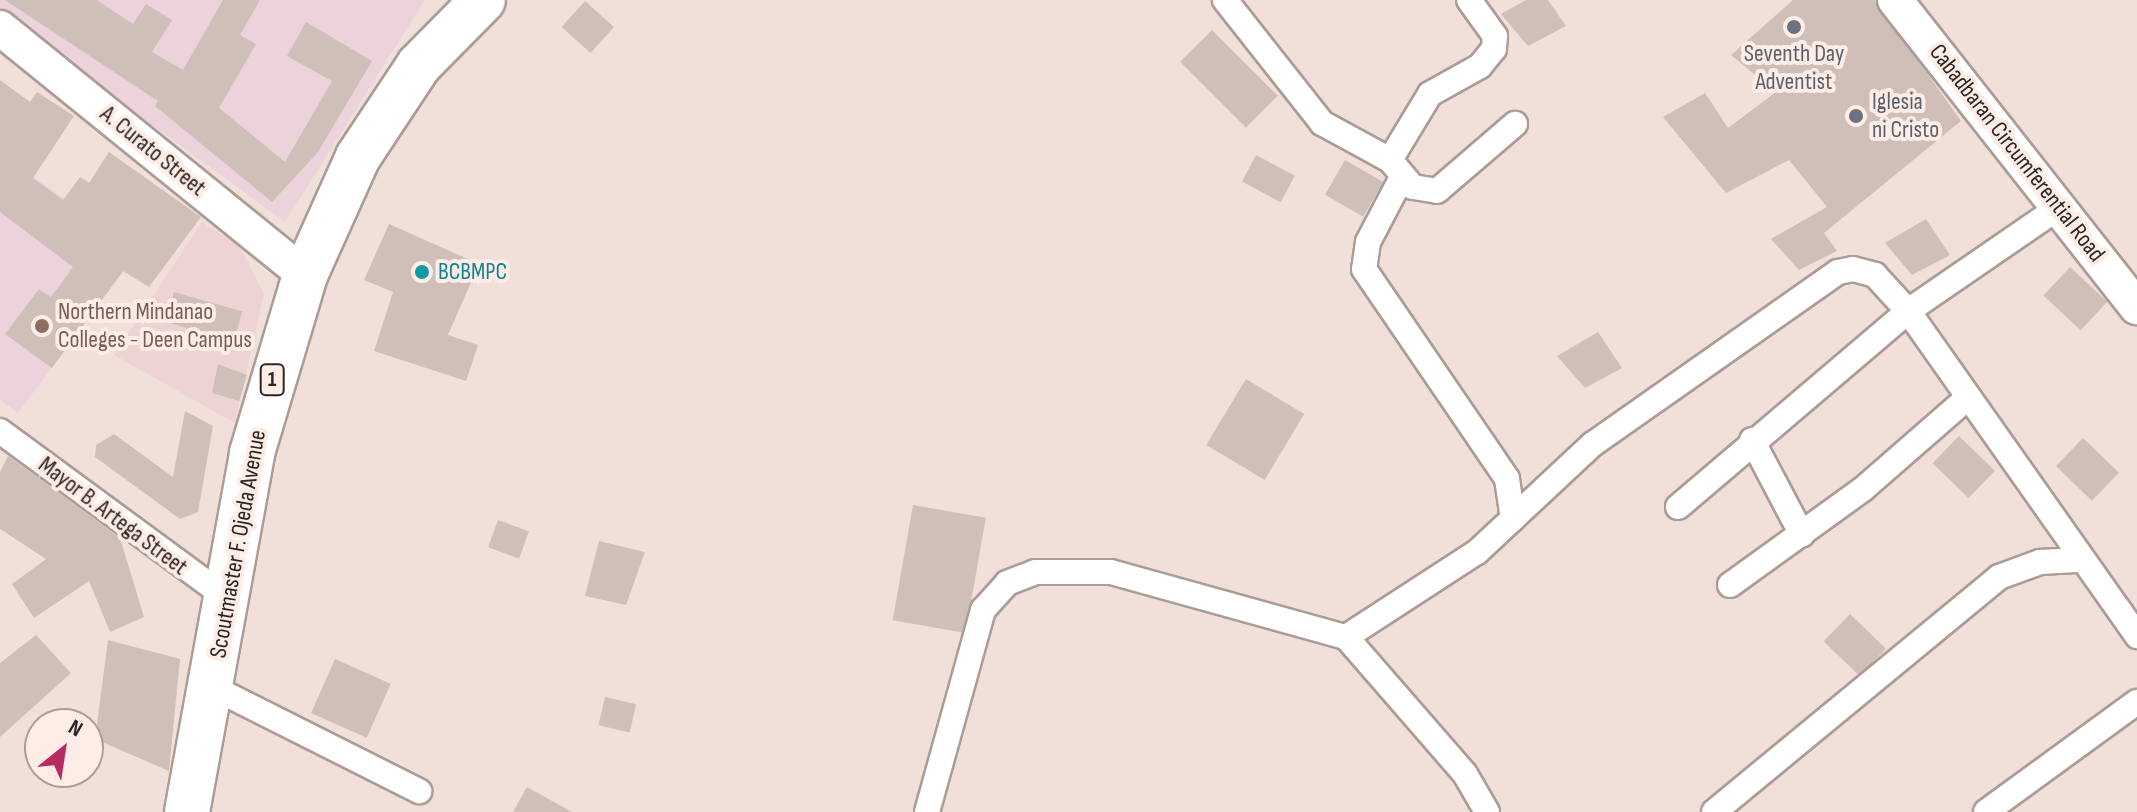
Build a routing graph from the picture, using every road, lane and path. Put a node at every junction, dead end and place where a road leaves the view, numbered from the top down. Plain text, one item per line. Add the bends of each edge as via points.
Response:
1 (483, 0) edge
2 (1225, 0) edge
3 (1469, 0) edge
4 (1895, 0) edge
5 (0, 28) edge
6 (1515, 124) dead end
7 (1395, 171) junction
8 (2061, 206) junction
9 (305, 275) junction
10 (2137, 307) edge
11 (1908, 311) junction
12 (1965, 400) junction
13 (0, 431) edge
14 (1752, 440) junction
15 (1678, 507) dead end
16 (1513, 519) junction
17 (1802, 535) junction
18 (2077, 560) junction
19 (1730, 585) dead end
20 (227, 598) junction
21 (2137, 636) edge
22 (1346, 637) junction
23 (212, 687) junction
24 (2137, 702) edge
25 (419, 791) dead end
26 (187, 812) edge
27 (927, 812) edge
28 (1487, 812) edge
29 (1714, 812) edge
30 (1986, 812) edge

1 - 9 highway, Scoutmaster F. Ojeda Avenue / 1 via 419,65 358,157
2 - 7 street via 1322,123
3 - 7 street via 1495,36 1494,49 1480,66 1430,94
4 - 8 main road, Cabadbaran Circumferential Road
5 - 9 main road, A. Curato Street
6 - 7 street via 1437,191
7 - 16 street via 1368,242 1364,269 1477,428 1507,479
8 - 10 main road, Cabadbaran Circumferential Road
8 - 11 street
9 - 20 highway, Scoutmaster F. Ojeda Avenue / 1 via 252,453
11 - 12 street
11 - 14 street
11 - 16 street via 1875,275 1838,272 1593,444
12 - 17 street
12 - 18 street
13 - 20 street, Mayor B. Artega Street
14 - 15 street
14 - 17 street
16 - 22 street via 1477,552
17 - 19 street
18 - 21 street
18 - 29 street via 2040,562 1999,577
20 - 23 highway, Scoutmaster F. Ojeda Avenue / 1
22 - 27 street via 1111,572 1035,572 1007,583 983,610 966,650
22 - 28 street via 1465,774
23 - 25 street
23 - 26 highway, Scoutmaster F. Ojeda Avenue / 1
24 - 30 street

